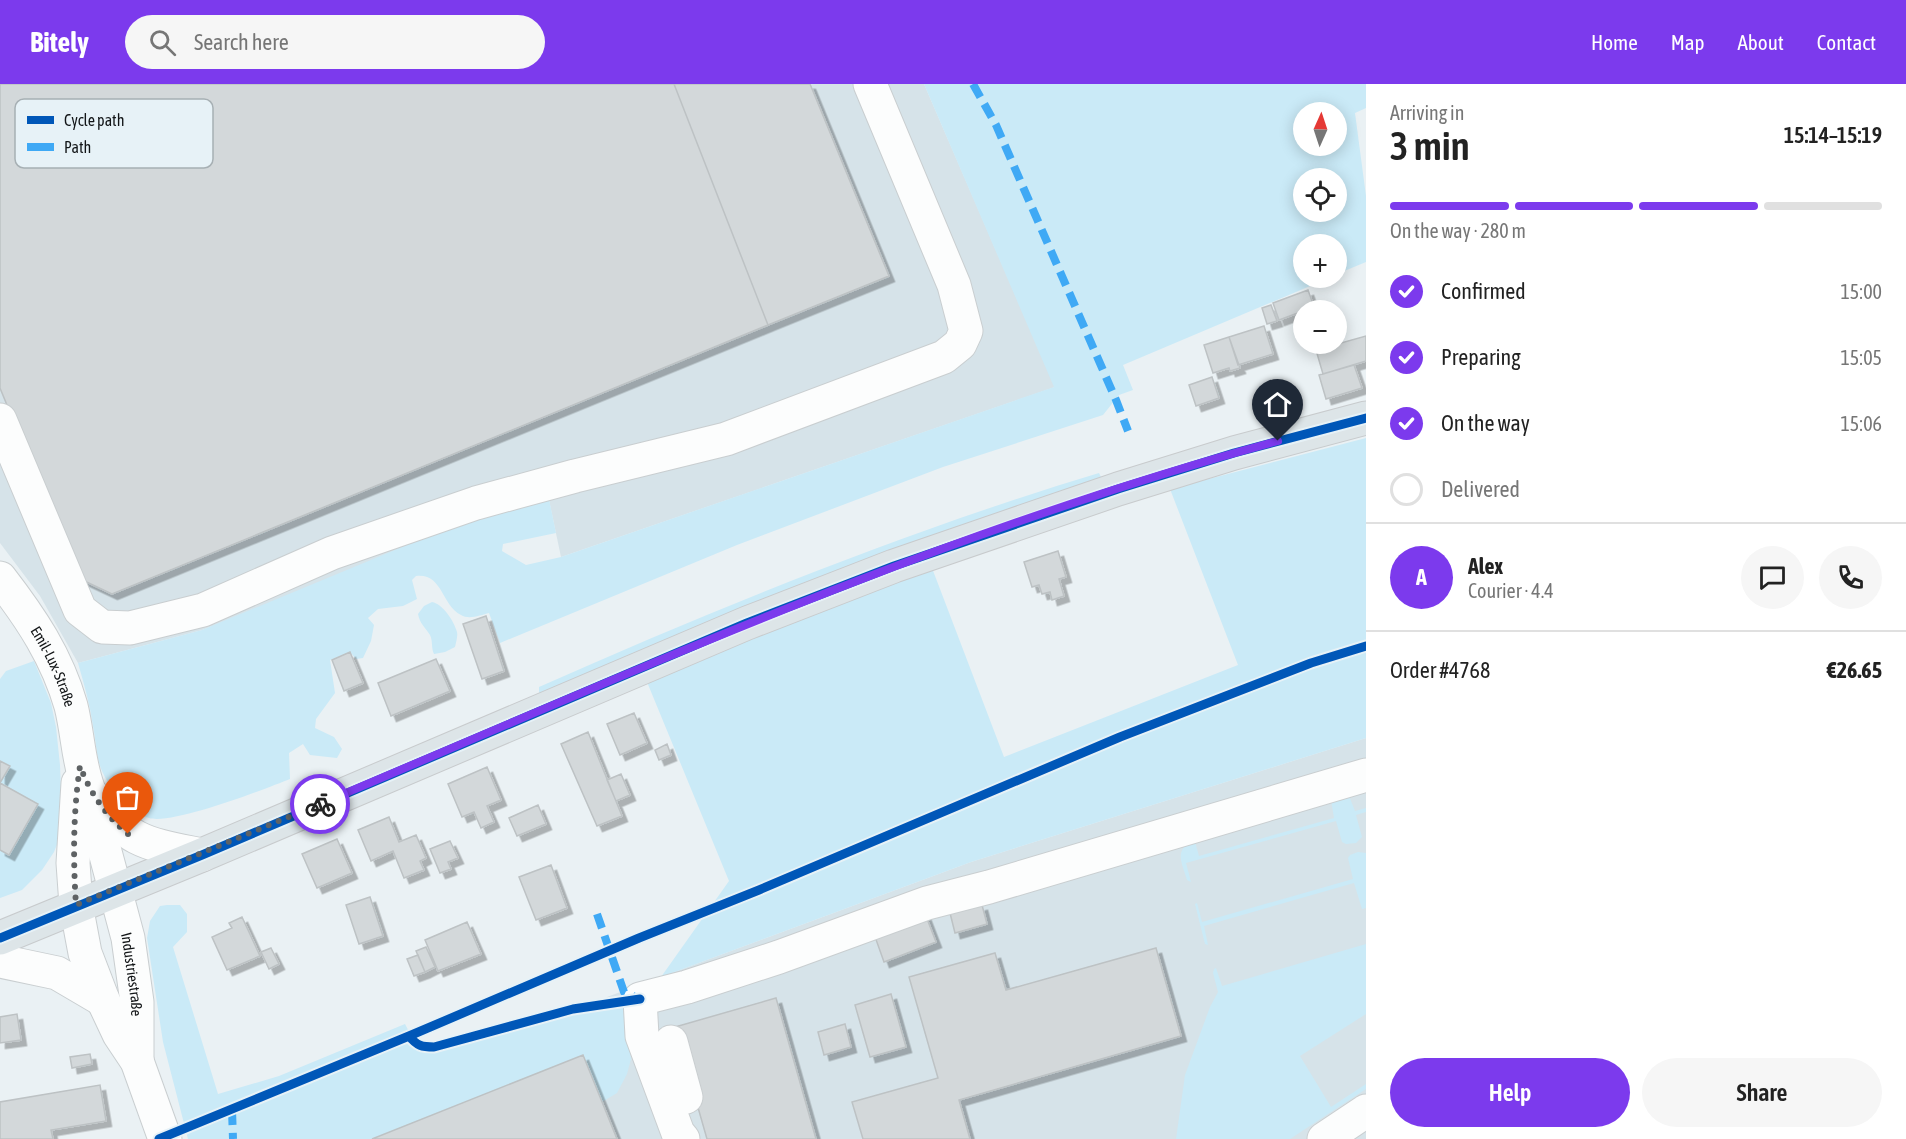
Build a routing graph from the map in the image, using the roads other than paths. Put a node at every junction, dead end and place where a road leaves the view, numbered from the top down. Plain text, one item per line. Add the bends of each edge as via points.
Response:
1 (870, 84) edge
2 (1366, 418) edge
3 (0, 420) edge
4 (0, 578) edge
5 (1366, 775) edge
6 (84, 777) junction
7 (202, 855) junction
8 (114, 890) junction
9 (76, 905) junction
10 (0, 938) edge
11 (0, 962) edge
12 (103, 1000) junction
13 (670, 1042) dead end
14 (137, 1062) junction
15 (1366, 1111) edge
16 (165, 1139) edge
17 (683, 1139) edge
18 (696, 1139) edge
19 (1324, 1139) edge

1 - 3 street via 954,285 966,331 960,344 944,357 726,439 476,503 332,553 203,610 130,628 102,627 81,610
2 - 7 main road via 1118,489 894,566 747,623
4 - 6 street, Emil-Lux-Straße via 39,630 56,666 71,708
5 - 17 street via 927,903 779,957 640,999 642,1036
6 - 7 street, Emil-Lux-Straße via 106,813 128,834
6 - 8 street, Emil-Lux-Straße
6 - 9 street, Emil-Lux-Straße via 75,796
7 - 8 main road
8 - 9 main road
8 - 14 street, Industriestraße via 128,938 137,1002
9 - 10 main road
9 - 12 street, Industriestraße via 85,953
11 - 12 street, Industriestraße via 57,973
12 - 14 street, Industriestraße
13 - 18 street
14 - 16 street, Industriestraße
15 - 19 street

